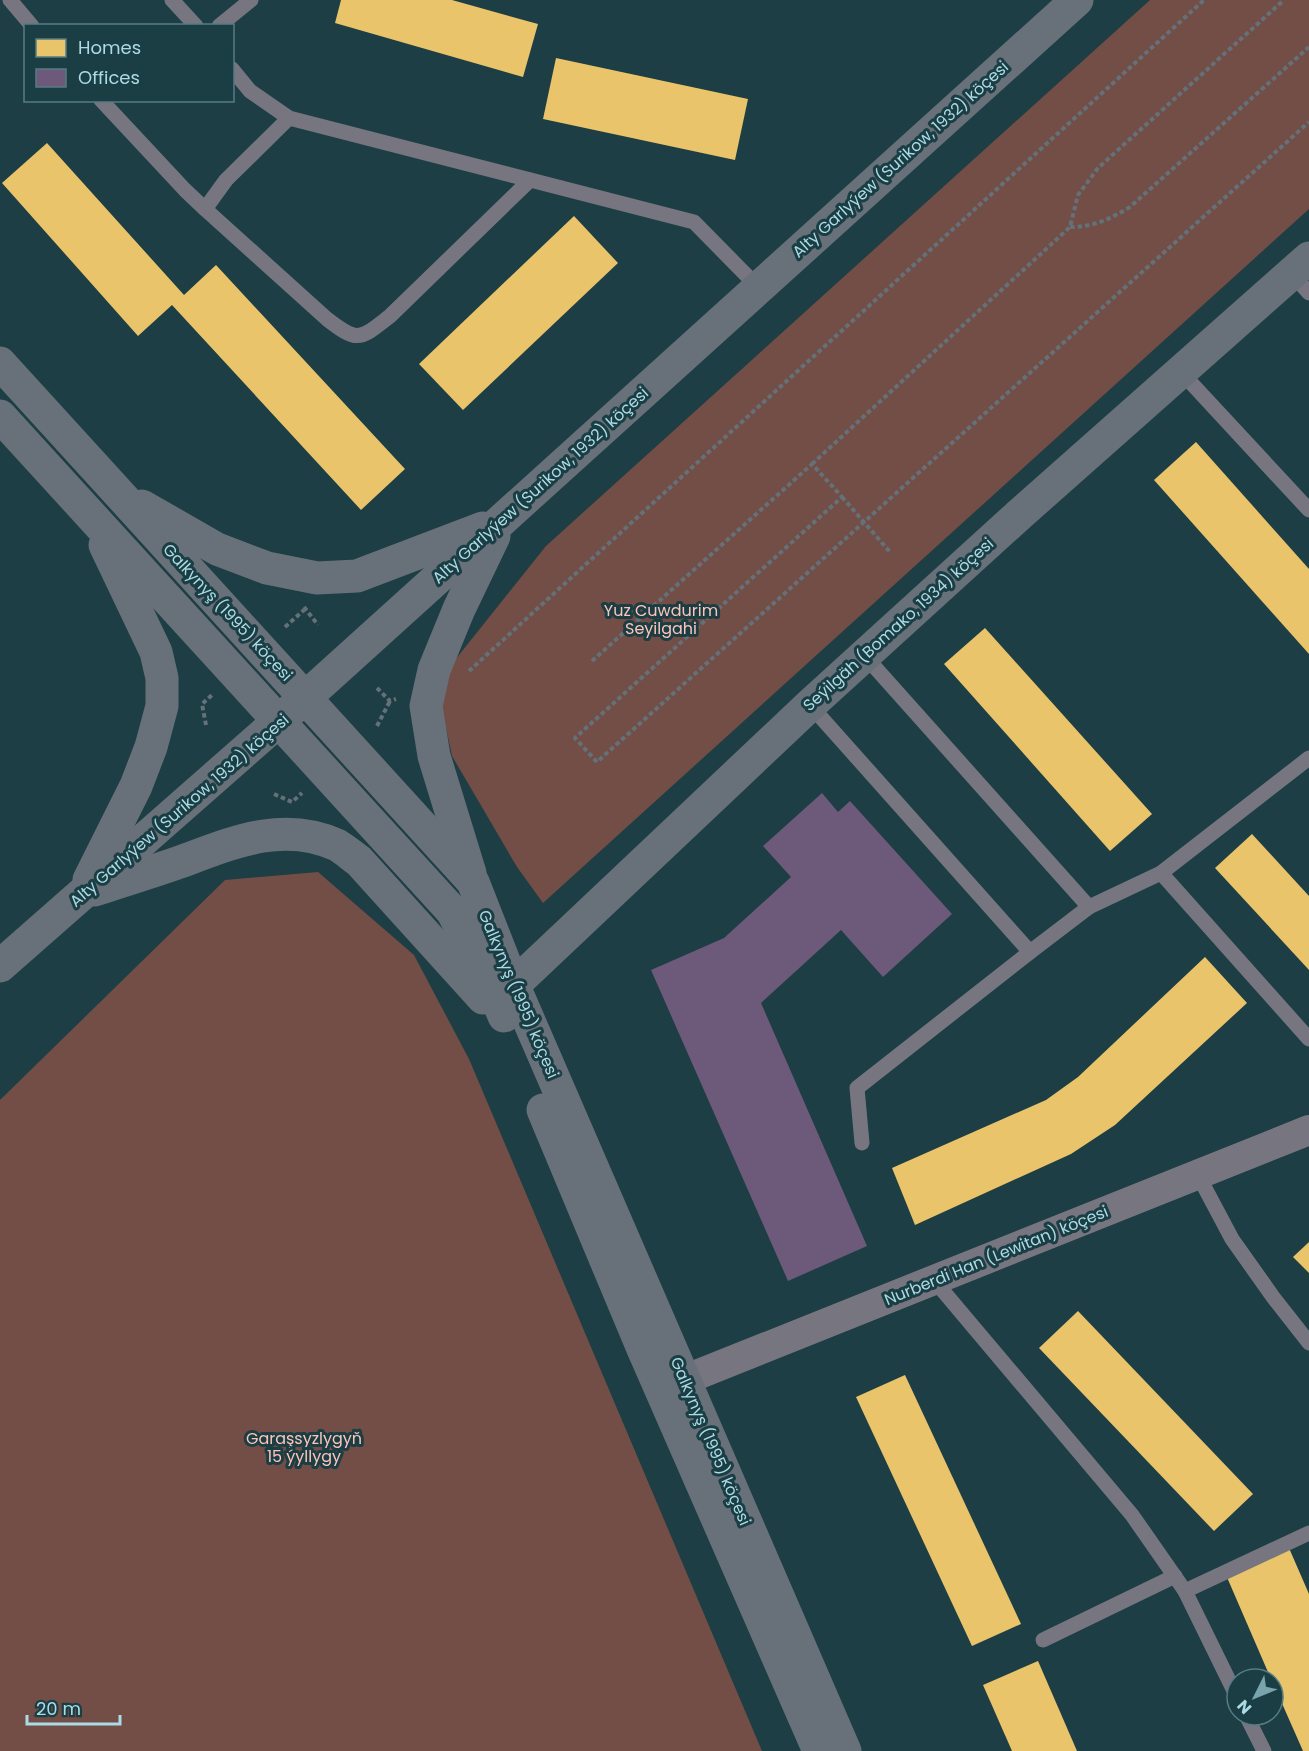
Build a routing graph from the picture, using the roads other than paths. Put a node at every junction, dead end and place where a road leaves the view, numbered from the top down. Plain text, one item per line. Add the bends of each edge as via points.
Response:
1 (10, 0) edge
2 (172, 0) edge
3 (251, 0) edge
4 (1077, 0) edge
5 (30, 24) edge
6 (194, 24) edge
7 (221, 24) edge
8 (234, 71) edge
9 (102, 102) edge
10 (289, 118) junction
11 (530, 180) junction
12 (205, 208) junction
13 (1303, 275) edge
14 (758, 287) junction
15 (0, 363) edge
16 (1181, 372) junction
17 (0, 416) edge
18 (116, 491) junction
19 (1309, 510) edge
20 (90, 513) junction
21 (501, 521) junction
22 (864, 655) junction
23 (306, 698) junction
24 (810, 705) junction
25 (280, 721) junction
26 (1309, 758) edge
27 (1161, 873) junction
28 (473, 882) junction
29 (82, 894) junction
30 (1089, 907) junction
31 (1030, 952) junction
32 (0, 966) edge
33 (506, 1003) junction
34 (1309, 1039) edge
35 (1309, 1130) edge
36 (862, 1143) dead end
37 (1198, 1175) junction
38 (933, 1279) junction
39 (1309, 1343) edge
40 (684, 1380) junction
41 (1309, 1533) edge
42 (1175, 1576) junction
43 (1185, 1591) junction
44 (1043, 1640) dead end
45 (1225, 1673) edge
46 (1252, 1727) edge
47 (819, 1751) edge
48 (845, 1751) edge
49 (1264, 1751) edge

1 - 5 lane
2 - 6 lane
3 - 7 lane
4 - 14 street, Alty Garlyýew (Surikow, 1932) köçesi
8 - 10 lane via 250,91
9 - 12 lane
10 - 11 lane
10 - 12 lane via 226,180
11 - 12 lane via 390,316 358,336 346,334 327,319
11 - 14 lane via 694,222
13 - 16 street, Seýilgäh (Bomako, 1934) köçesi
14 - 21 street, Alty Garlyýew (Surikow, 1932) köçesi
15 - 18 street, Galkynyş (1995) köçesi
16 - 19 lane
16 - 22 street, Seýilgäh (Bomako, 1934) köçesi
17 - 20 street, Galkynyş (1995) köçesi
18 - 21 street via 217,549 267,568 317,578 357,576
18 - 23 street, Galkynyş (1995) köçesi
20 - 25 street, Galkynyş (1995) köçesi
20 - 29 street via 156,652 162,678 162,706 152,747 136,786
21 - 23 street, Alty Garlyýew (Surikow, 1932) köçesi
21 - 28 street via 434,670 426,706 434,756
22 - 24 street, Seýilgäh (Bomako, 1934) köçesi
22 - 30 lane
23 - 25 street, Alty Garlyýew (Surikow, 1932) köçesi
23 - 28 street, Galkynyş (1995) köçesi
24 - 31 lane
24 - 33 street, Seýilgäh (Bomako, 1934) köçesi
25 - 29 street, Alty Garlyýew (Surikow, 1932) köçesi
25 - 33 street, Galkynyş (1995) köçesi via 452,911
26 - 27 lane
27 - 30 lane
27 - 34 lane
28 - 33 street, Galkynyş (1995) köçesi
29 - 32 street, Alty Garlyýew (Surikow, 1932) köçesi
29 - 33 street via 263,834 315,838 337,845 359,861
30 - 31 lane
31 - 36 lane via 856,1088
33 - 40 street, Galkynyş (1995) köçesi
33 - 47 street, Galkynyş (1995) köçesi via 648,1360
35 - 37 street, Nurberdi Han (Lewitan) köçesi
37 - 38 street, Nurberdi Han (Lewitan) köçesi
37 - 39 lane via 1232,1239
38 - 40 street, Nurberdi Han (Lewitan) köçesi
38 - 42 lane via 1132,1515
40 - 48 street, Galkynyş (1995) köçesi
41 - 43 lane
42 - 43 lane
42 - 44 lane
43 - 45 lane
46 - 49 lane

